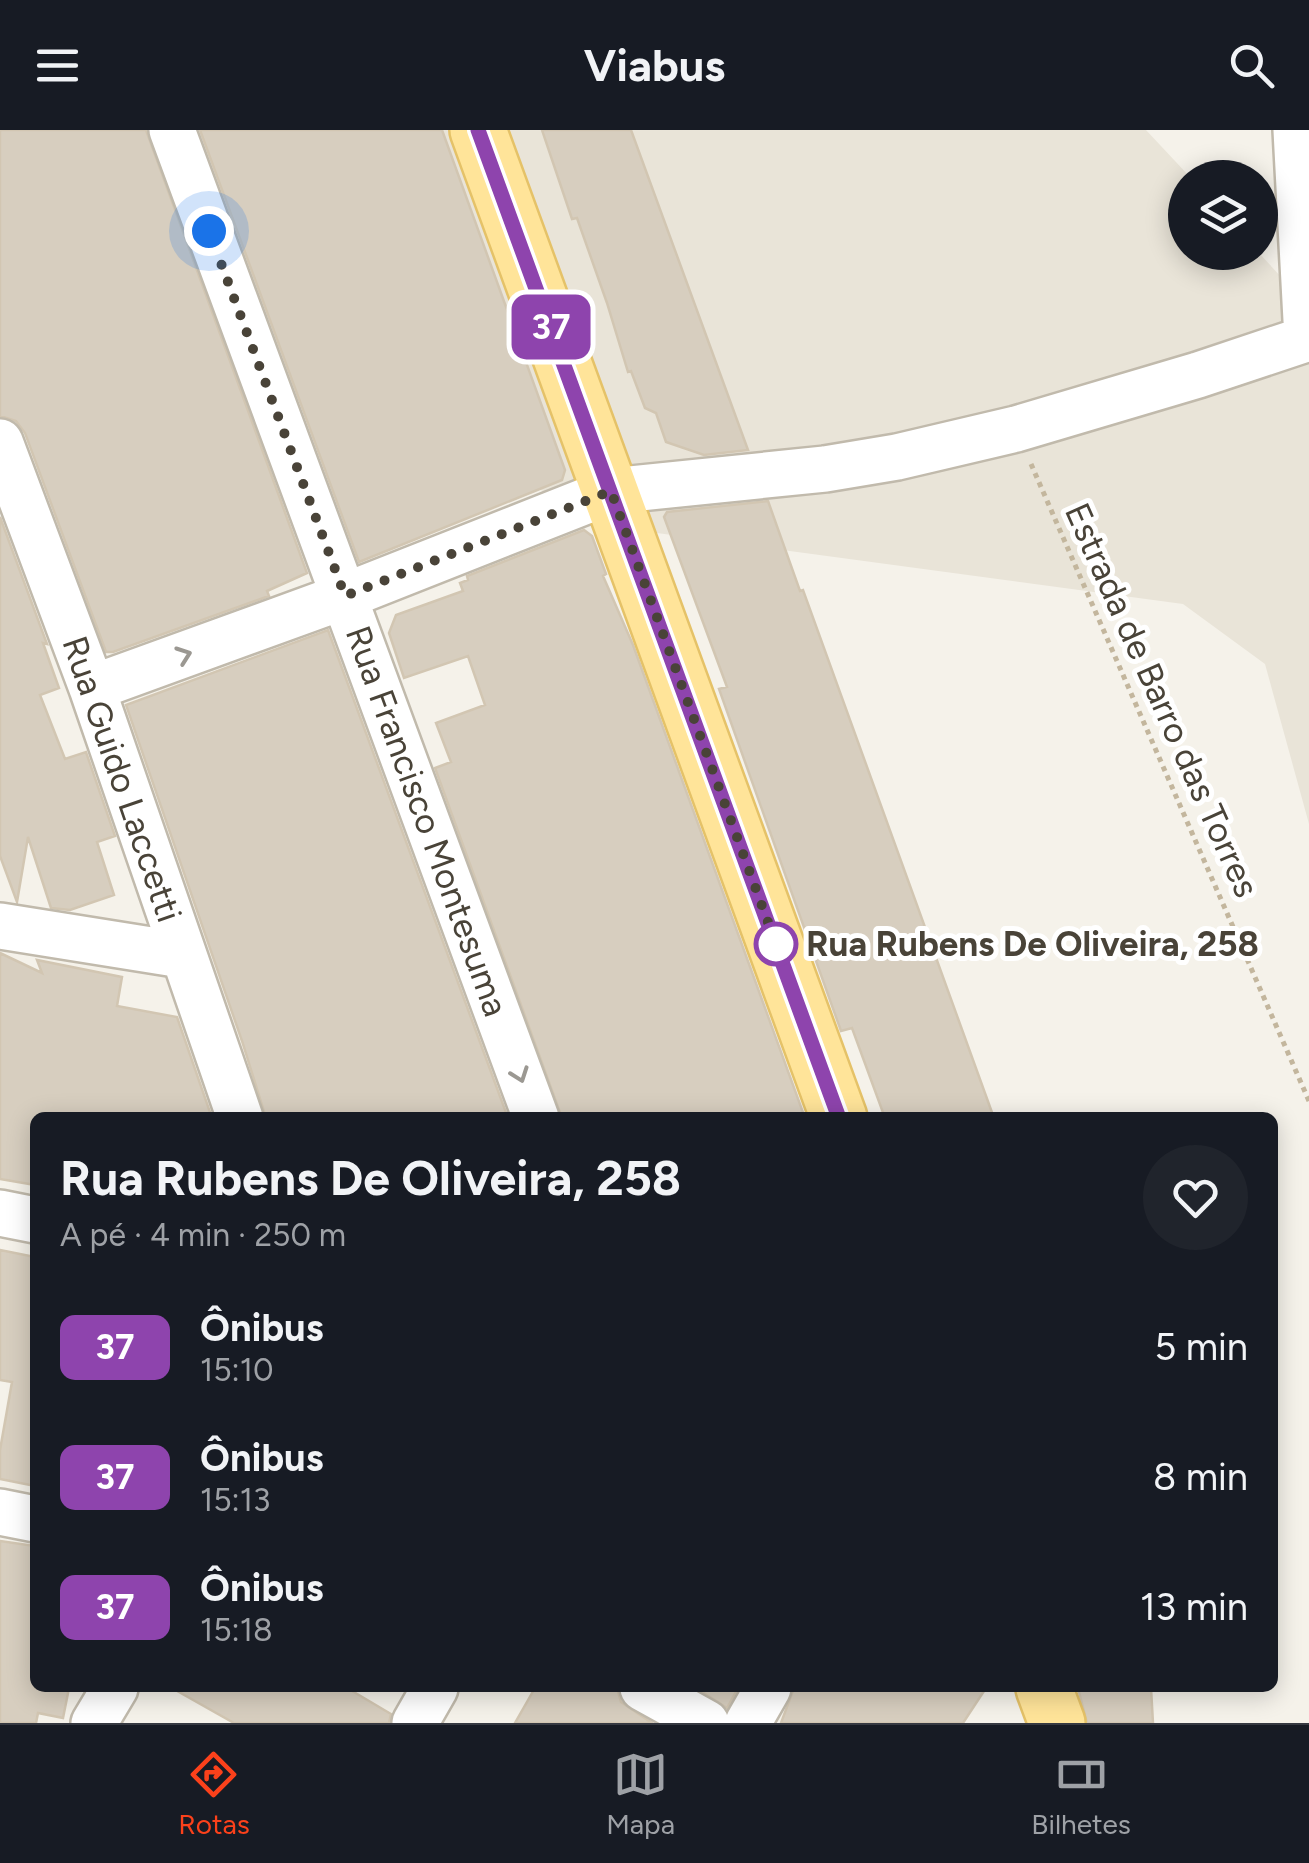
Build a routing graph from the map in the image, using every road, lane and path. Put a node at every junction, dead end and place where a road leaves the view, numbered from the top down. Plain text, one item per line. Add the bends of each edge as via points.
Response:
1 (172, 130) edge
2 (478, 130) edge
3 (1296, 130) edge
4 (1308, 338) edge
5 (1016, 429) junction
6 (0, 442) edge
7 (611, 491) junction
8 (345, 596) junction
9 (92, 688) junction
10 (0, 926) edge
11 (182, 954) junction
12 (1309, 1101) edge
13 (238, 1112) edge
14 (534, 1112) edge
15 (837, 1112) edge
16 (0, 1213) edge
17 (30, 1219) edge
18 (0, 1512) edge
19 (30, 1518) edge
20 (113, 1692) edge
21 (433, 1692) edge
22 (650, 1692) edge
23 (766, 1692) edge
24 (1045, 1692) edge
25 (94, 1723) edge
26 (415, 1723) edge
27 (706, 1723) edge
28 (748, 1723) edge
29 (1057, 1723) edge

1 - 8 street, Rua Francisco Montesuma
2 - 7 main road
3 - 4 street
4 - 5 street
5 - 7 street via 825,469
5 - 12 path, Estrada de Barro das Torres
6 - 9 street, Rua Guido Laccetti
7 - 8 street
7 - 15 main road
9 -> 8 street
8 -> 14 street, Rua Francisco Montesuma
9 - 11 street, Rua Guido Laccetti
10 - 11 street
11 - 13 street, Rua Guido Laccetti
16 - 17 street
18 - 19 street
20 - 25 street
21 - 26 street
22 - 27 street
23 - 28 street
24 - 29 main road

